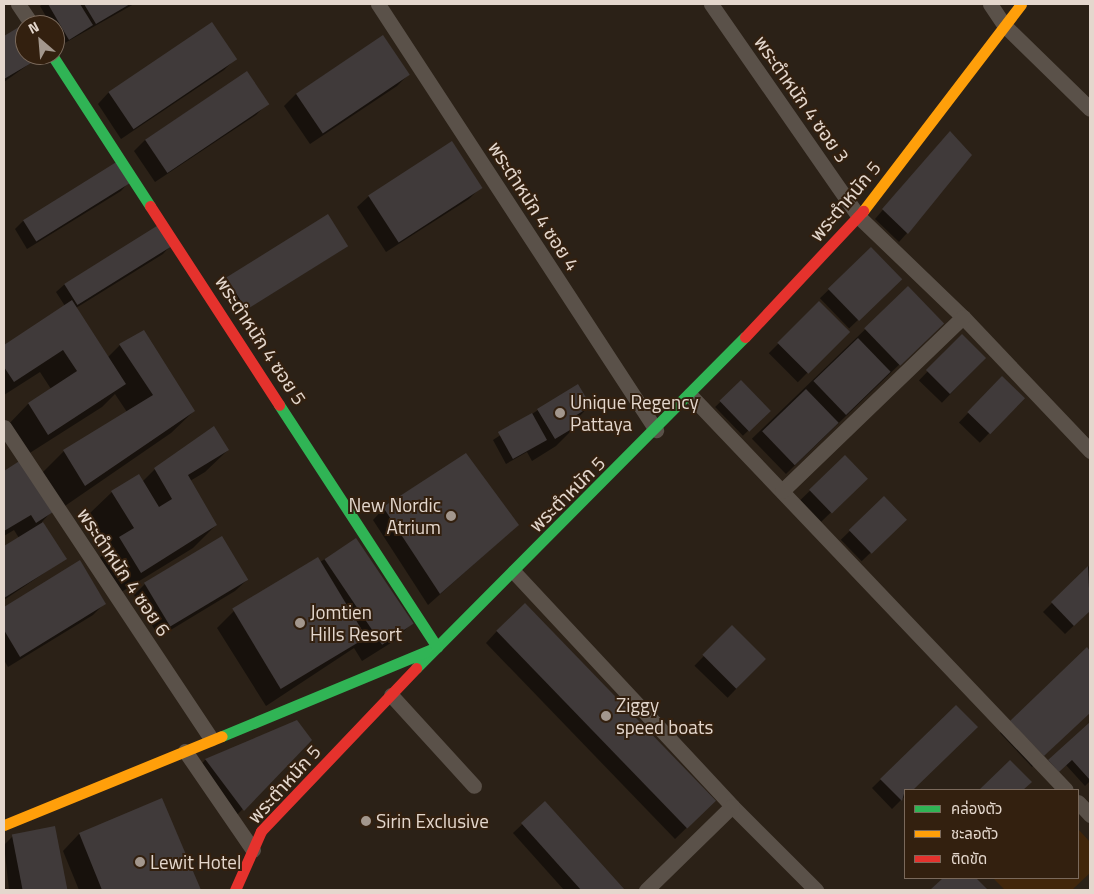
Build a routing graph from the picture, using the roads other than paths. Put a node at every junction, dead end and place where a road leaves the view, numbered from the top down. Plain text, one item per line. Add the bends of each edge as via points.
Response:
1 (18, 4) edge
2 (378, 4) edge
3 (711, 4) edge
4 (990, 4) edge
5 (1021, 4) edge
6 (25, 15) edge
7 (1004, 25) junction
8 (59, 65) edge
9 (1090, 108) edge
10 (859, 217) junction
11 (963, 317) junction
12 (690, 395) junction
13 (4, 427) edge
14 (656, 430) junction
15 (1090, 451) edge
16 (782, 491) junction
17 (514, 572) junction
18 (437, 647) junction
19 (391, 695) junction
20 (211, 739) junction
21 (185, 751) junction
22 (474, 786) dead end
23 (1065, 789) edge
24 (1079, 803) edge
25 (732, 806) junction
26 (1090, 815) edge
27 (4, 826) edge
28 (253, 850) junction
29 (235, 890) edge
30 (646, 890) edge
31 (816, 890) edge

1 - 6 street
2 - 14 street, พระตำหนัก 4 ซอย 4
3 - 10 street, พระตำหนัก 4 ซอย 3
4 - 7 street
5 - 7 street, พระตำหนัก 5
7 - 9 street
7 - 10 street, พระตำหนัก 5
8 - 18 street, พระตำหนัก 4 ซอย 5
10 - 11 street, พระตำหนัก 4 ซอย 3
10 - 12 street, พระตำหนัก 5
11 - 15 street, พระตำหนัก 4 ซอย 3
11 - 16 street
12 - 14 street, พระตำหนัก 5
12 - 16 street
13 - 20 street, พระตำหนัก 4 ซอย 6
14 - 17 street, พระตำหนัก 5
16 - 23 street
17 - 18 street, พระตำหนัก 5
17 - 25 street
18 - 19 street, พระตำหนัก 5
18 - 20 street
19 - 22 street
19 - 28 street, พระตำหนัก 5 via 261,831
20 - 21 street
21 - 27 street
21 - 28 street
24 - 26 street
25 - 30 street
25 - 31 street
28 - 29 street, พระตำหนัก 5

